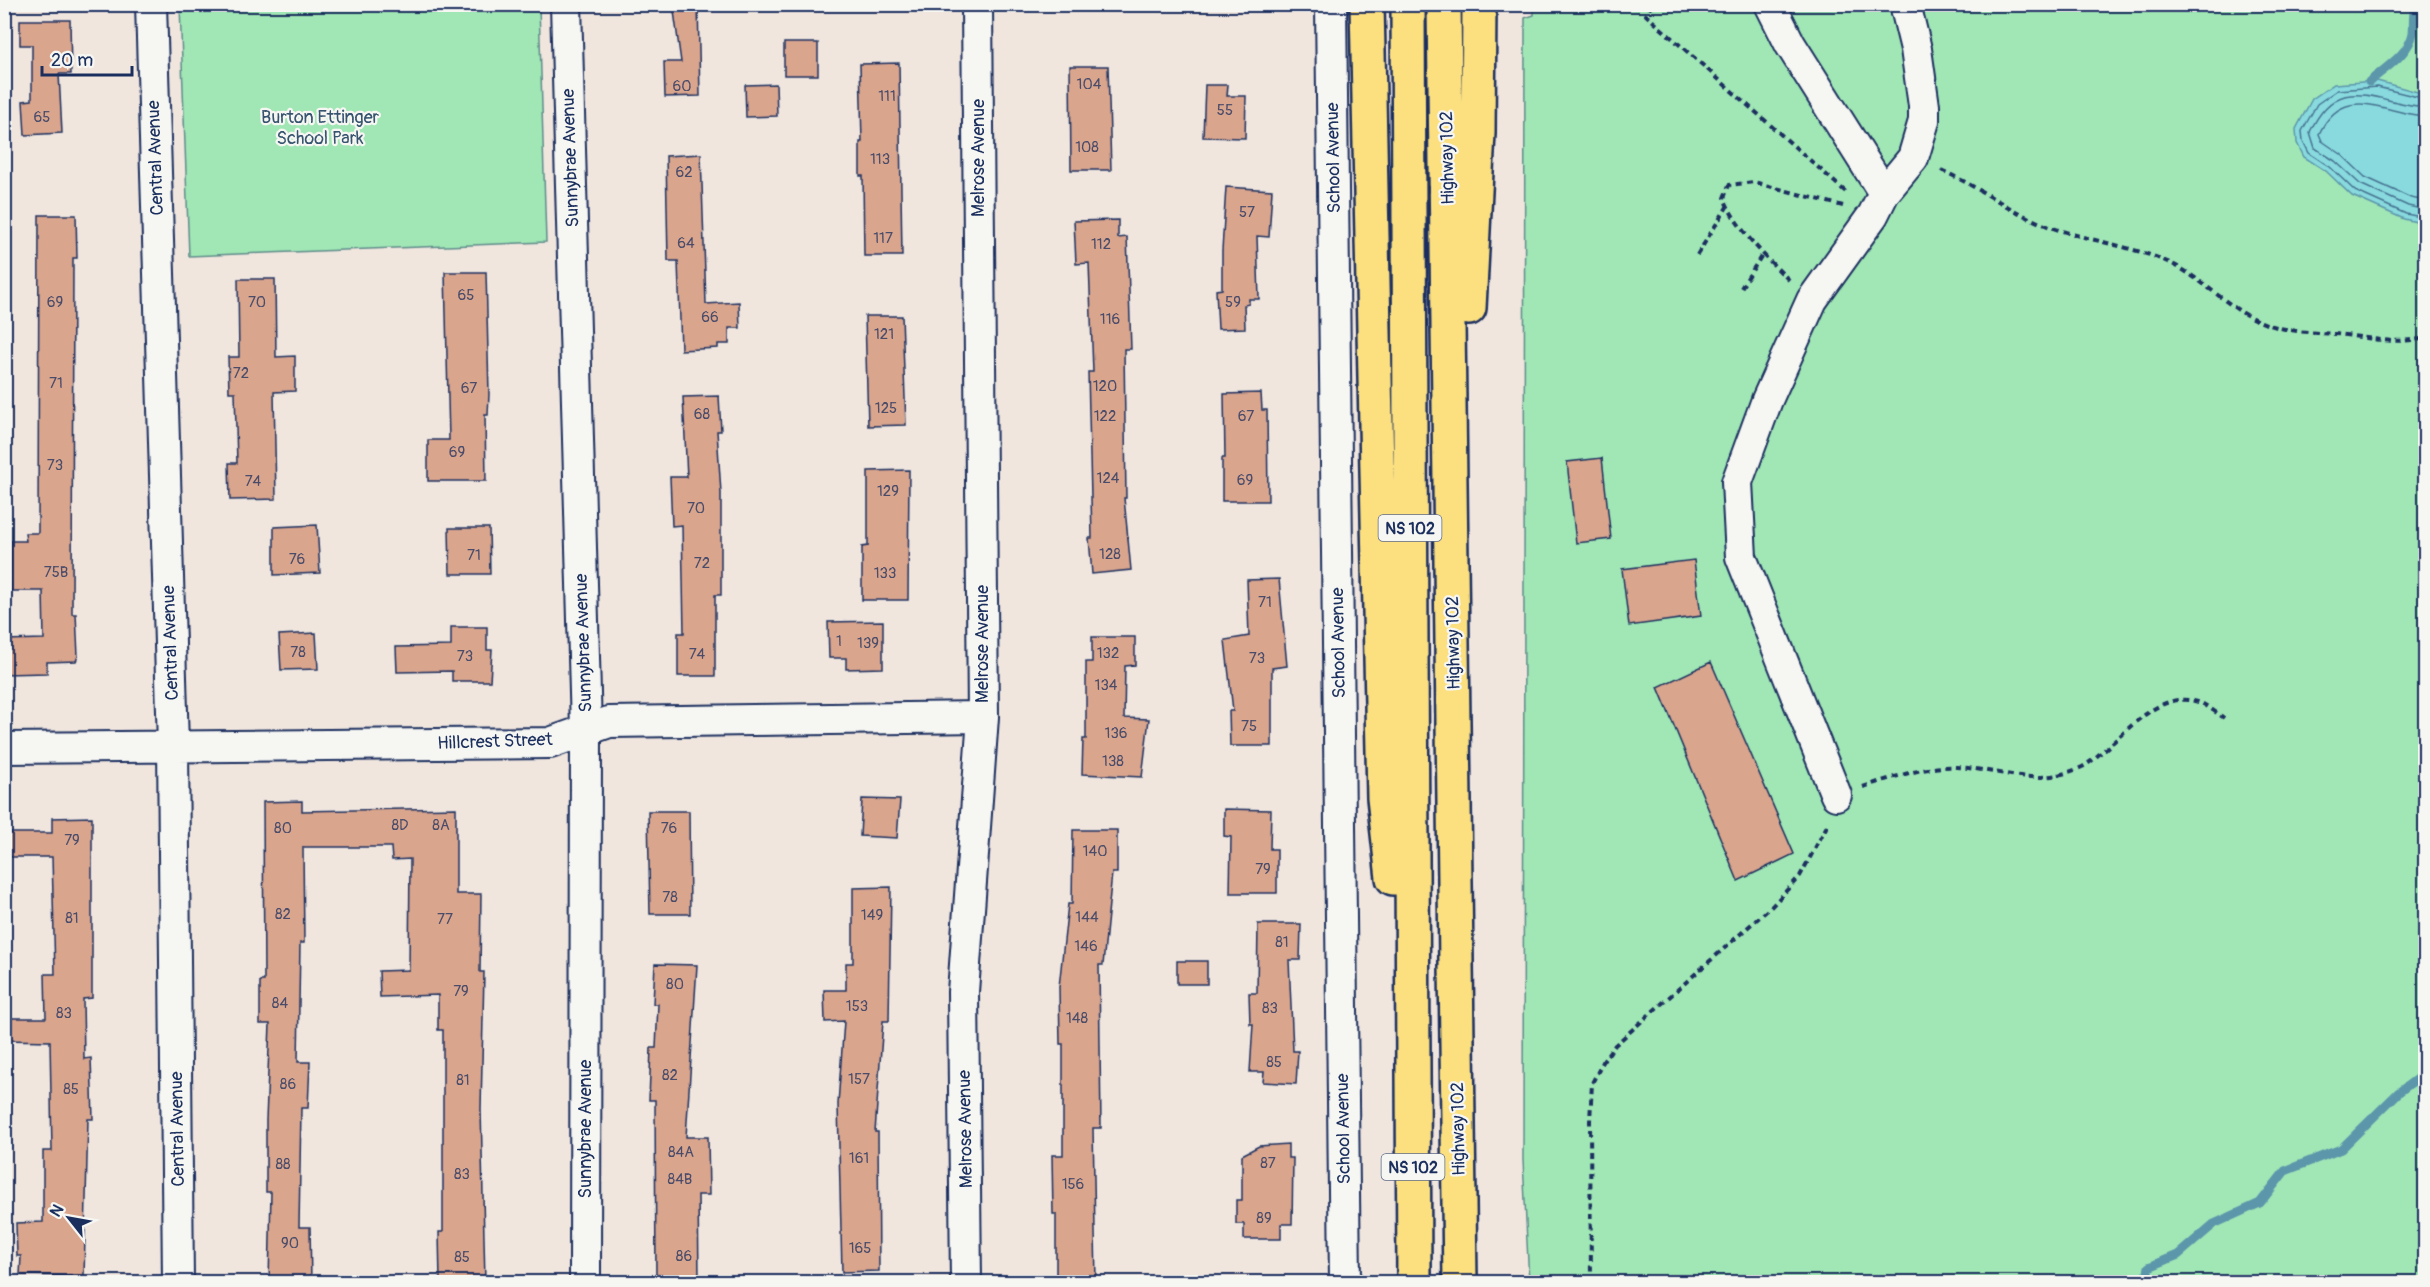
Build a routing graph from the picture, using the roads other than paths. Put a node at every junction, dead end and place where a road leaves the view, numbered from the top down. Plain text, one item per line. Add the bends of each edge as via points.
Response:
1 (151, 4) edge
2 (566, 4) edge
3 (977, 4) edge
4 (1331, 4) edge
5 (1367, 4) edge
6 (1408, 4) edge
7 (1444, 4) edge
8 (1479, 4) edge
9 (1770, 4) edge
10 (1905, 4) edge
11 (1879, 204) junction
12 (1453, 603) junction
13 (983, 717) junction
14 (586, 729) junction
15 (172, 745) junction
16 (4, 748) edge
17 (1836, 795) road end
18 (1412, 1051) junction
19 (178, 1282) edge
20 (585, 1282) edge
21 (966, 1282) edge
22 (1345, 1282) edge
23 (1414, 1282) edge
24 (1460, 1282) edge

1 - 15 street, Central Avenue
2 - 14 street, Sunnybrae Avenue
3 - 13 street, Melrose Avenue
4 - 22 street, School Avenue
5 - 18 highway via 1384,798
6 - 18 highway, NS 102
7 - 12 highway, Highway 102 / NS 102
8 - 12 highway via 1478,132
9 - 11 street
10 - 11 street via 1916,49 1924,121 1912,158
11 - 17 street via 1812,300 1767,400 1737,482 1741,557
12 - 24 highway, Highway 102 / NS 102
13 - 14 street, Hillcrest Street via 609,722
13 - 21 street, Melrose Avenue via 963,992
14 - 15 street, Hillcrest Street via 550,742
14 - 20 street, Sunnybrae Avenue
15 - 16 street, Hillcrest Street
15 - 19 street, Central Avenue
18 - 23 highway, NS 102

